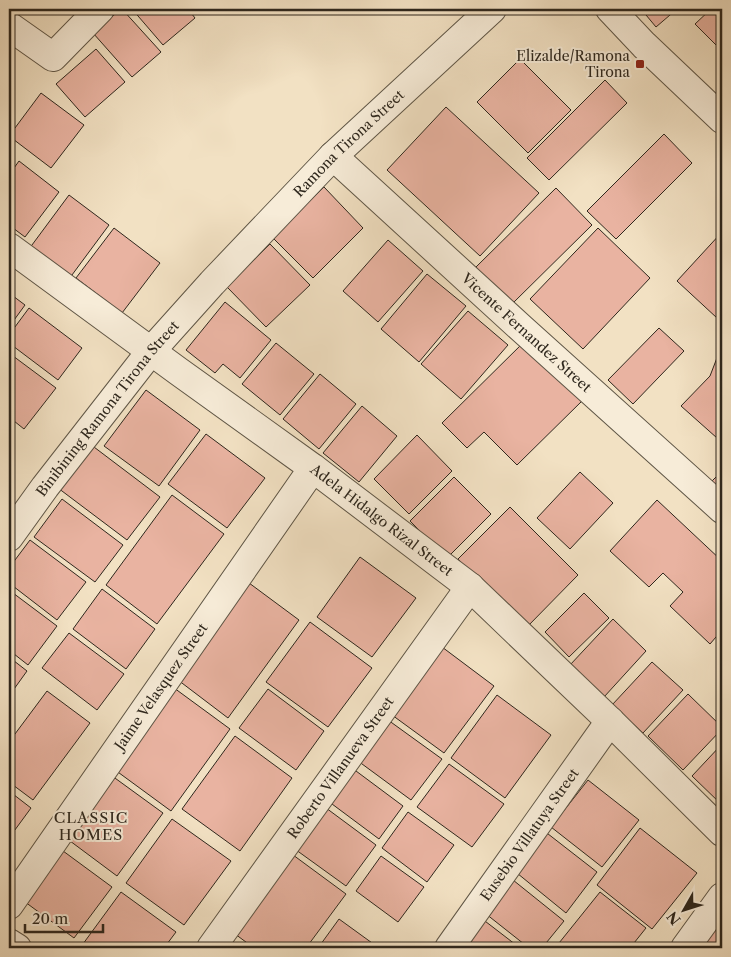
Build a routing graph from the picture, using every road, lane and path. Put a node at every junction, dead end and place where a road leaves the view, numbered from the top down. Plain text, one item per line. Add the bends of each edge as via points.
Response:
1 (100, 9) edge
2 (492, 9) edge
3 (610, 9) edge
4 (9, 26) edge
5 (722, 119) edge
6 (333, 156) junction
7 (9, 247) edge
8 (212, 283) joint
9 (151, 351) junction
10 (313, 468) junction
11 (722, 509) edge
12 (9, 537) edge
13 (470, 587) junction
14 (610, 721) junction
15 (722, 832) edge
16 (722, 897) edge
17 (9, 905) edge
18 (9, 943) edge
19 (17, 948) edge
20 (211, 948) edge
21 (449, 948) edge
22 (685, 948) edge

1 - 4 street via 53,57
2 - 6 street, Ramona Tirona Street
3 - 5 street
6 - 8 street, Ramona Tirona Street
6 - 11 street, Vicente Fernandez Street
7 - 9 street, Adela Hidalgo Rizal Street
8 - 9 street, Binibining Ramona Tirona Street
9 - 10 street, Adela Hidalgo Rizal Street
9 - 12 street, Binibining Ramona Tirona Street
10 - 13 street, Adela Hidalgo Rizal Street
10 - 17 street, Jaime Velasquez Street
13 - 14 street, Adela Hidalgo Rizal Street
13 - 20 street, Roberto Villanueva Street
14 - 15 street, Adela Hidalgo Rizal Street
14 - 21 street, Eusebio Villatuya Street
16 - 22 street
18 - 19 street

